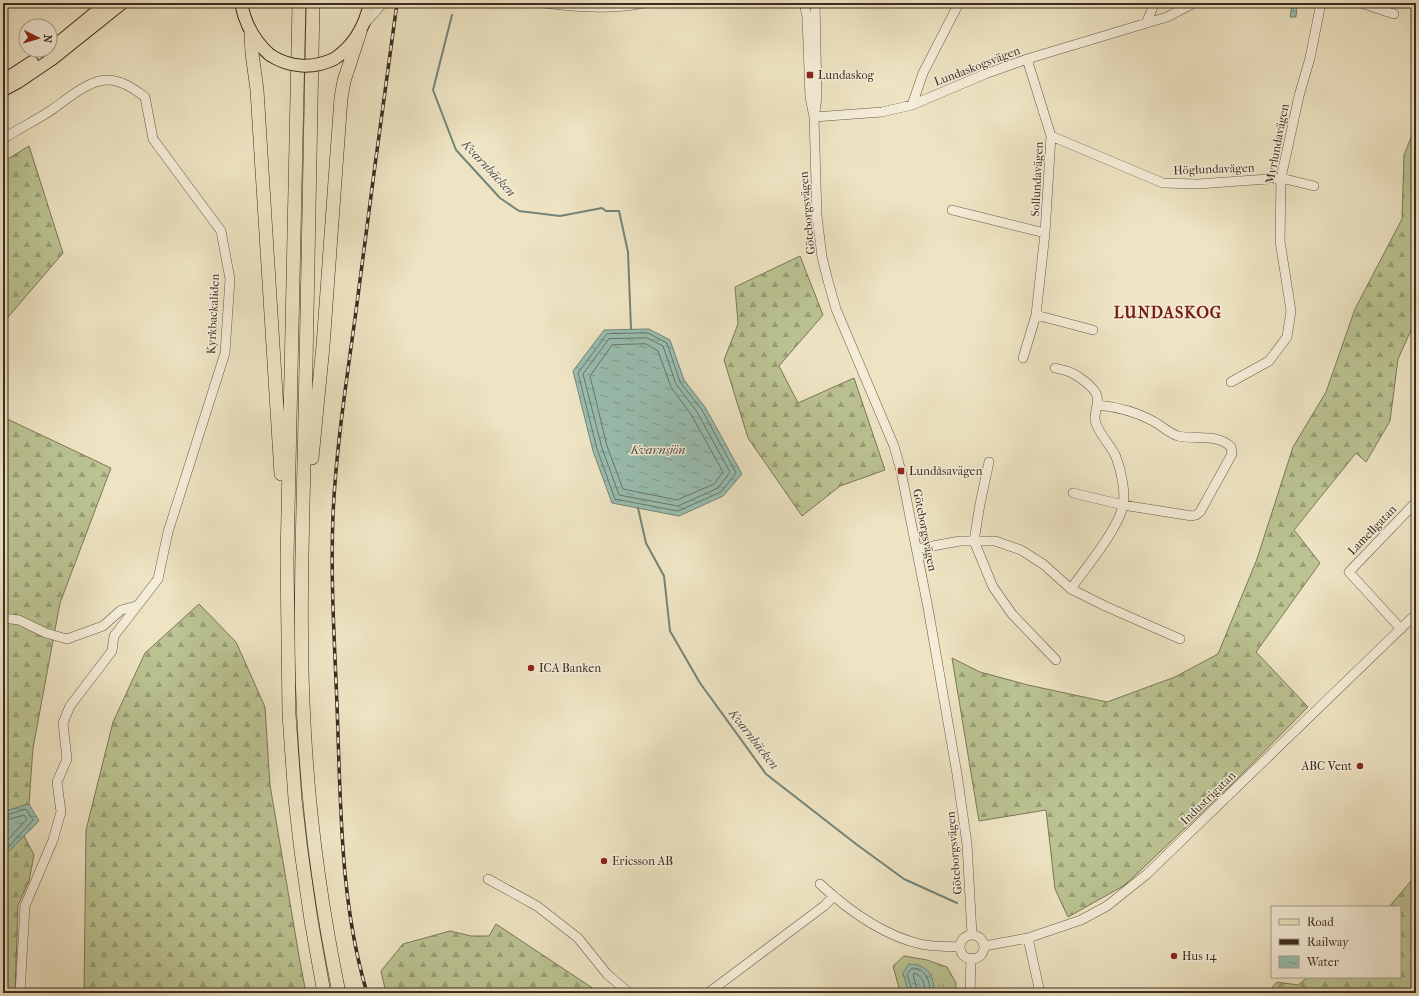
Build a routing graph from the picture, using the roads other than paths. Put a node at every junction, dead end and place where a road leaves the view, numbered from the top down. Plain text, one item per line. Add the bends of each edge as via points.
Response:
1 (107, 3) edge
2 (122, 3) edge
3 (235, 3) edge
4 (241, 3) edge
5 (298, 3) edge
6 (313, 3) edge
7 (544, 3) edge
8 (643, 3) edge
9 (804, 3) edge
10 (815, 3) edge
11 (959, 3) edge
12 (1155, 3) edge
13 (1194, 3) edge
14 (1320, 3) edge
15 (1361, 3) edge
16 (378, 4) edge
17 (1394, 14) dead end
18 (244, 17) junction
19 (1146, 23) junction
20 (362, 28) junction
21 (251, 33) junction
22 (58, 43) edge
23 (38, 58) edge
24 (1027, 59) junction
25 (3, 81) edge
26 (3, 90) edge
27 (912, 105) junction
28 (814, 117) junction
29 (1051, 136) junction
30 (3, 140) edge
31 (1280, 178) junction
32 (1314, 186) dead end
33 (952, 210) dead end
34 (1046, 233) junction
35 (1036, 315) junction
36 (1093, 330) dead end
37 (1023, 358) dead end
38 (1055, 368) dead end
39 (1231, 382) dead end
40 (1098, 405) junction
41 (990, 462) dead end
42 (1073, 493) dead end
43 (1416, 502) edge
44 (1123, 505) junction
45 (302, 528) junction
46 (974, 541) junction
47 (916, 549) junction
48 (287, 559) junction
49 (1071, 589) junction
50 (136, 606) junction
51 (1416, 614) edge
52 (3, 618) edge
53 (103, 626) junction
54 (1401, 628) junction
55 (114, 636) junction
56 (1180, 639) dead end
57 (1056, 660) dead end
58 (488, 879) dead end
59 (820, 884) dead end
60 (834, 896) junction
61 (972, 935) junction
62 (1028, 938) junction
63 (984, 946) junction
64 (960, 947) junction
65 (971, 958) junction
66 (20, 993) edge
67 (324, 993) edge
68 (339, 993) edge
69 (629, 993) edge
70 (708, 993) edge
71 (970, 993) edge
72 (1040, 993) edge

1 - 22 main road
2 - 26 main road via 52,59
3 - 18 main road
4 - 18 main road
5 - 48 highway
6 - 45 highway
7 - 8 street via 601,7
9 - 28 street, Göteborgsvägen via 808,32 810,97
10 - 28 street, Göteborgsvägen via 817,97
11 - 27 street via 923,73
12 - 19 street
13 - 19 street, Lundaskogsvägen via 1167,17
14 - 31 street, Myrlundavägen via 1310,58
15 - 17 street
16 - 20 main road
18 - 21 main road
19 - 24 street, Lundaskogsvägen
20 - 21 main road, bridge via 342,54 316,65 306,66 287,64 270,55
20 - 45 highway via 344,81 341,98 323,346 309,486
21 - 48 highway via 257,90
23 - 25 main road
24 - 27 street, Lundaskogsvägen
24 - 29 street, Sollundavägen
27 - 28 street, Lundaskogsvägen via 882,112
28 - 47 street, Göteborgsvägen via 817,216 828,281 844,329 894,446 905,487
29 - 31 street, Höglundavägen via 1163,183 1198,184
29 - 34 street, Sollundavägen
30 - 50 street, Kyrkbackaliden via 78,90 106,80 130,86 145,97 153,139 221,231 230,279 225,353 168,532 158,579
31 - 32 street, Höglundavägen
31 - 39 street, Myrlundavägen via 1280,241 1291,312 1287,337 1269,361
33 - 34 street, Sollundavägen
34 - 35 street, Sollundavägen
35 - 36 street
35 - 37 street, Sollundavägen
38 - 40 street via 1068,371 1094,389
40 - 44 street via 1095,420 1116,456 1122,480
40 - 44 street via 1134,412 1153,420 1177,436 1222,441 1232,450 1230,459 1196,515
41 - 46 street
42 - 44 street
43 - 54 street, Lamellgatan via 1349,572
44 - 49 street via 1113,528
45 - 68 highway via 305,741 315,850
46 - 47 street
46 - 49 street via 995,541 1021,550 1043,564
46 - 57 street via 993,587 1004,603
47 - 61 street, Göteborgsvägen via 966,836
48 - 67 highway via 287,658 291,752 301,851
49 - 56 street
50 - 53 street via 121,610
50 - 55 street, Kyrkbackaliden
51 - 54 street, Industrigatan
52 - 53 street via 19,620 66,639
53 - 55 street via 110,629
54 - 62 street, Industrigatan via 1146,874 1107,906 1081,920
55 - 66 street via 112,651 70,706 63,723 66,759 57,782 61,812 53,840 25,906
58 - 69 street via 537,906 578,938 607,974
59 - 60 street
60 - 64 street via 856,913 897,936 920,944
60 - 70 street
61 - 63 street via 980,938
61 - 64 street via 964,938
62 - 63 street, Industrigatan
62 - 72 street
63 - 65 street via 980,955
64 - 65 street via 964,954
65 - 71 street

